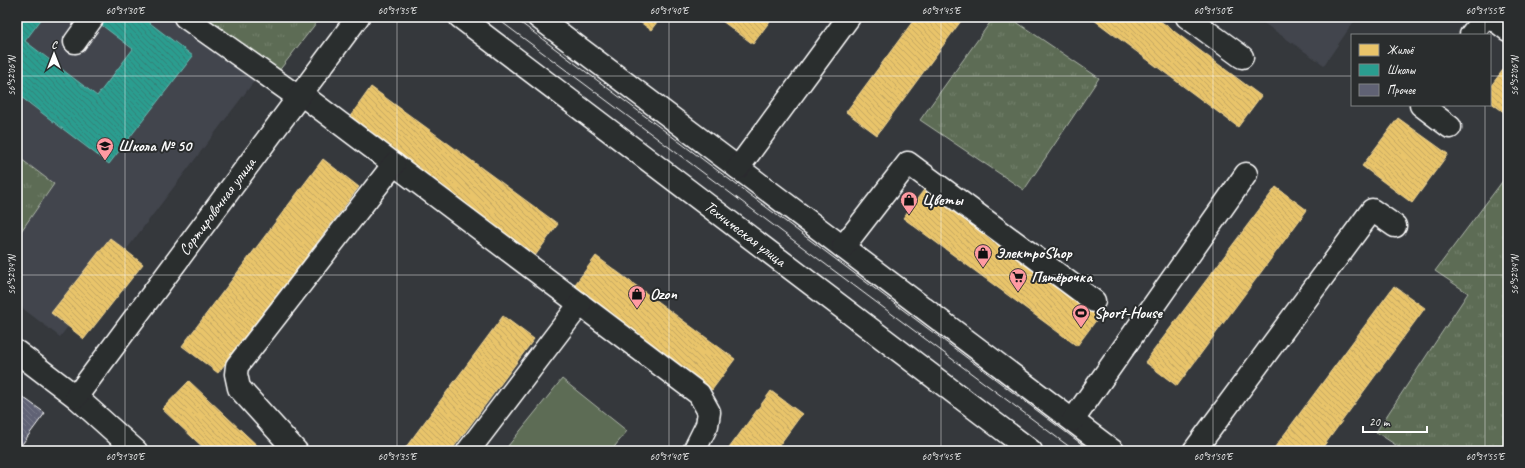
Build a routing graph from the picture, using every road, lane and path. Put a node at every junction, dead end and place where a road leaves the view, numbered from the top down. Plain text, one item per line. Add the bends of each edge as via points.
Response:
1 (93, 17) edge
2 (185, 17) edge
3 (358, 17) edge
4 (460, 17) edge
5 (538, 17) edge
6 (849, 17) edge
7 (1187, 17) edge
8 (1485, 17) edge
9 (1491, 17) edge
10 (1508, 30) edge
11 (1472, 34) edge
12 (75, 42) dead end
13 (1242, 57) dead end
14 (299, 96) junction
15 (1422, 106) edge
16 (1450, 127) dead end
17 (394, 164) junction
18 (738, 168) junction
19 (1246, 174) dead end
20 (1395, 226) dead end
21 (843, 247) junction
22 (1094, 301) dead end
23 (580, 304) junction
24 (17, 352) edge
25 (76, 397) junction
26 (1073, 420) junction
27 (1026, 449) edge
28 (136, 451) edge
29 (296, 451) edge
30 (468, 451) edge
31 (694, 451) edge
32 (1113, 451) edge
33 (1194, 451) edge

1 - 12 street
2 - 14 street
3 - 14 street, Сортировочная улица
4 - 27 street, Техническая улица
5 - 18 street
6 - 18 street
7 - 13 street
8 - 11 street
9 - 10 street
14 - 17 street
14 - 25 street, Сортировочная улица
15 - 16 street
17 - 23 street
17 - 29 street via 237,366 238,388
18 - 21 street
19 - 26 street
20 - 33 street via 1372,210
21 - 22 street via 908,163
21 - 26 street
23 - 30 street
23 - 31 street via 699,394 709,412 707,425
24 - 25 street
25 - 28 street
26 - 32 street

